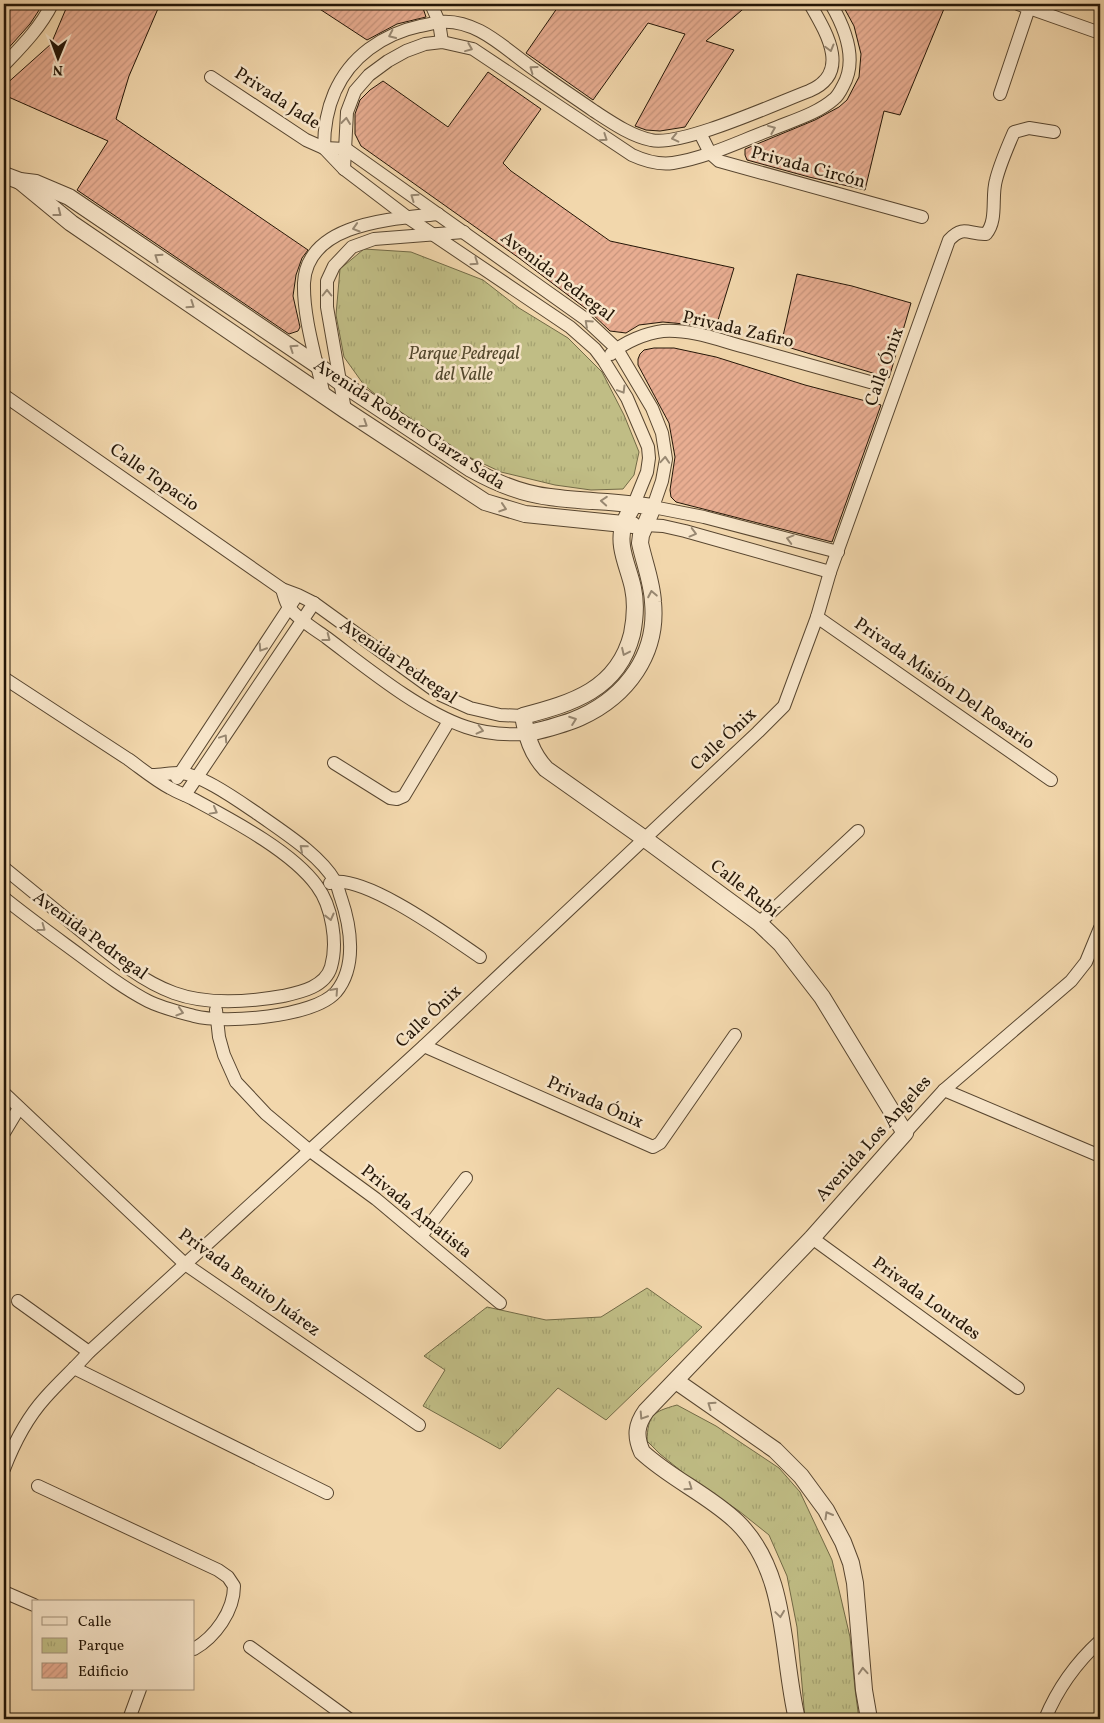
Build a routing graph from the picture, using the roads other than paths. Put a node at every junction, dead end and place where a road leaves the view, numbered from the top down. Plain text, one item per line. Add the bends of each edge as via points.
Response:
1 (52, 4) edge
2 (431, 4) edge
3 (810, 4) edge
4 (831, 4) edge
5 (1024, 6) edge
6 (439, 22) junction
7 (1100, 33) edge
8 (442, 42) junction
9 (4, 65) edge
10 (211, 77) dead end
11 (1000, 94) dead end
12 (1054, 132) dead end
13 (700, 133) junction
14 (324, 148) junction
15 (346, 149) junction
16 (710, 154) junction
17 (344, 169) junction
18 (4, 175) edge
19 (20, 181) junction
20 (438, 214) junction
21 (922, 217) dead end
22 (407, 218) junction
23 (464, 232) junction
24 (434, 234) junction
25 (617, 349) junction
26 (604, 361) junction
27 (317, 364) junction
28 (340, 382) junction
29 (870, 382) dead end
30 (5, 396) dead end
31 (324, 396) junction
32 (344, 410) junction
33 (634, 504) junction
34 (653, 507) junction
35 (645, 524) junction
36 (623, 525) junction
37 (838, 552) junction
38 (830, 572) junction
39 (282, 589) junction
40 (298, 595) junction
41 (314, 604) junction
42 (289, 607) junction
43 (817, 617) junction
44 (304, 621) junction
45 (4, 678) edge
46 (522, 716) junction
47 (449, 720) junction
48 (526, 734) junction
49 (334, 763) dead end
50 (180, 773) junction
51 (152, 775) junction
52 (196, 778) junction
53 (1051, 780) dead end
54 (170, 789) junction
55 (185, 795) junction
56 (858, 831) dead end
57 (645, 839) junction
58 (4, 868) edge
59 (335, 882) junction
60 (318, 888) junction
61 (4, 898) edge
62 (759, 923) junction
63 (1099, 934) edge
64 (480, 957) dead end
65 (216, 1000) junction
66 (217, 1019) junction
67 (735, 1035) dead end
68 (424, 1046) junction
69 (944, 1090) junction
70 (4, 1093) edge
71 (19, 1108) junction
72 (905, 1132) junction
73 (4, 1133) edge
74 (309, 1150) junction
75 (1100, 1156) edge
76 (466, 1178) dead end
77 (421, 1236) junction
78 (812, 1238) junction
79 (185, 1264) junction
80 (18, 1301) dead end
81 (500, 1303) dead end
82 (89, 1352) junction
83 (74, 1368) junction
84 (676, 1381) junction
85 (1018, 1388) dead end
86 (419, 1425) dead end
87 (4, 1469) edge
88 (38, 1486) dead end
89 (327, 1493) dead end
90 (4, 1592) edge
91 (32, 1604) edge
92 (1100, 1641) edge
93 (250, 1647) dead end
94 (195, 1648) edge
95 (140, 1690) edge
96 (129, 1719) edge
97 (349, 1719) edge
98 (797, 1719) edge
99 (869, 1719) edge
100 (1045, 1719) edge

1 - 9 street via 39,27
2 - 6 street
3 -> 13 street via 832,50 833,64 827,79 820,86
16 -> 4 street via 814,112 835,98 844,86 850,57 849,45
5 - 7 street
5 - 11 street
6 - 8 street
13 -> 6 street via 661,142 634,134 603,117 487,35 470,26
6 -> 14 street via 389,36 350,67 338,83 328,111
15 -> 8 street via 345,125 355,91 388,61 425,44
8 -> 16 street via 474,49 632,156 672,163
10 - 14 street, Privada Jade via 306,140
12 - 37 street, Calle Ónix via 1029,128 1014,132 995,182 990,230 980,235 966,230 949,240
13 - 16 street
14 - 15 street, Privada Jade
14 - 17 street, Privada Jade
15 - 17 street
20 -> 15 street, Avenida Pedregal
16 - 21 street, Privada Circón via 726,164
17 - 22 street, Avenida Pedregal
18 - 19 street, Avenida Roberto Garza Sada
27 -> 19 street, Avenida Roberto Garza Sada via 69,197 36,183
19 -> 31 street, Avenida Roberto Garza Sada via 71,223
20 - 22 street
20 - 23 street, Avenida Pedregal
22 - 24 street, Avenida Pedregal
22 -> 27 street via 342,232 312,257 304,282 305,305
23 - 24 street
25 -> 23 street, Avenida Pedregal via 584,318
24 -> 26 street, Avenida Pedregal via 570,327
28 -> 24 street via 326,292 334,266 352,247 361,243
25 - 26 street, Privada Zafiro
25 - 29 street, Privada Zafiro via 648,334 664,331 686,333
34 -> 25 street, Avenida Pedregal via 666,459 662,433 652,408
26 -> 33 street, Avenida Pedregal via 627,398 648,446 647,472
27 - 28 street, Avenida Roberto Garza Sada
27 - 31 street
28 - 32 street
33 -> 28 street, Avenida Roberto Garza Sada via 549,497 521,492 493,481
30 - 39 street, Calle Topacio
31 - 32 street, Avenida Roberto Garza Sada
32 -> 36 street, Avenida Roberto Garza Sada via 485,502 525,514
33 - 34 street, Avenida Roberto Garza Sada
33 - 36 street, Avenida Pedregal
34 - 35 street, Avenida Pedregal
37 -> 34 street, Avenida Roberto Garza Sada
35 - 36 street, Avenida Roberto Garza Sada
35 -> 38 street, Avenida Roberto Garza Sada via 693,533
48 -> 35 street, Avenida Pedregal via 580,718 598,708 621,691 642,664 654,614 640,543
36 -> 46 street, Avenida Pedregal via 621,543 633,588 634,613 629,644 620,664 606,681 582,697
37 - 38 street, Calle Ónix
38 - 43 street, Calle Ónix
39 - 40 street, Calle Topacio
39 - 42 street
40 - 41 street, Avenida Pedregal
40 - 42 street
41 - 44 street
41 - 46 street, Avenida Pedregal via 441,695 470,708
42 - 44 street, Avenida Pedregal
42 -> 50 street
43 - 53 street, Privada Misión Del Rosario
43 - 57 street, Calle Ónix via 784,706
44 -> 47 street, Avenida Pedregal via 372,672
52 -> 44 street
45 - 51 street, Avenida Pedregal
46 - 48 street, Calle Rubí
47 -> 48 street, Avenida Pedregal via 488,732
47 - 49 street via 404,796 397,799 390,798
48 - 57 street, Calle Rubí via 533,754 546,769
50 - 51 street, Avenida Pedregal
50 - 52 street, Avenida Pedregal
50 - 54 street
51 - 54 street, Avenida Pedregal
52 - 55 street
59 -> 52 street, Avenida Pedregal via 300,845 244,805
54 - 55 street, Avenida Pedregal
55 -> 60 street, Avenida Pedregal via 263,840 307,874
56 - 62 street
57 - 62 street, Calle Rubí
57 - 68 street, Calle Ónix
58 - 65 street, Avenida Pedregal via 140,976 175,994
59 - 60 street
59 - 64 street via 363,888 405,908
66 -> 59 street, Avenida Pedregal via 243,1020 288,1013 322,1002 335,993 346,976 350,954 346,912
60 -> 65 street, Avenida Pedregal via 329,913 335,940 330,972 324,980 302,992 278,997
61 -> 66 street, Avenida Pedregal via 125,988 177,1012
62 - 72 street, Calle Rubí via 781,944 822,997
63 - 69 street, Avenida Los Angeles via 1086,962 1071,981
65 - 66 street, Privada Amatista
66 - 74 street, Privada Amatista via 224,1055 236,1082 266,1114
67 - 68 street, Privada Ónix via 660,1143 654,1147
68 - 74 street, Calle Ónix
69 - 72 street, Avenida Los Angeles
69 - 75 street
70 - 71 street, Privada Benito Juárez
71 - 73 street
71 - 79 street, Privada Benito Juárez
72 - 78 street, Avenida Los Angeles
74 - 77 street, Privada Amatista
74 - 79 street, Calle Ónix
76 - 77 street
77 - 81 street, Privada Amatista
78 - 84 street, Avenida Los Angeles
78 - 85 street, Privada Lourdes
79 - 82 street, Calle Ónix
79 - 86 street, Privada Benito Juárez
80 - 82 street
82 - 83 street, Calle Ónix
83 - 87 street, Calle Ónix via 26,1424
83 - 89 street
84 -> 98 street, Avenida Los Angeles via 640,1420 637,1441 649,1459 736,1521 762,1554 778,1602
99 -> 84 street via 856,1583 843,1542 826,1510 801,1476 775,1450
88 - 94 street via 228,1576 234,1586 229,1612 209,1637
90 - 91 street
92 - 100 street via 1076,1666
93 - 97 street
95 - 96 street

